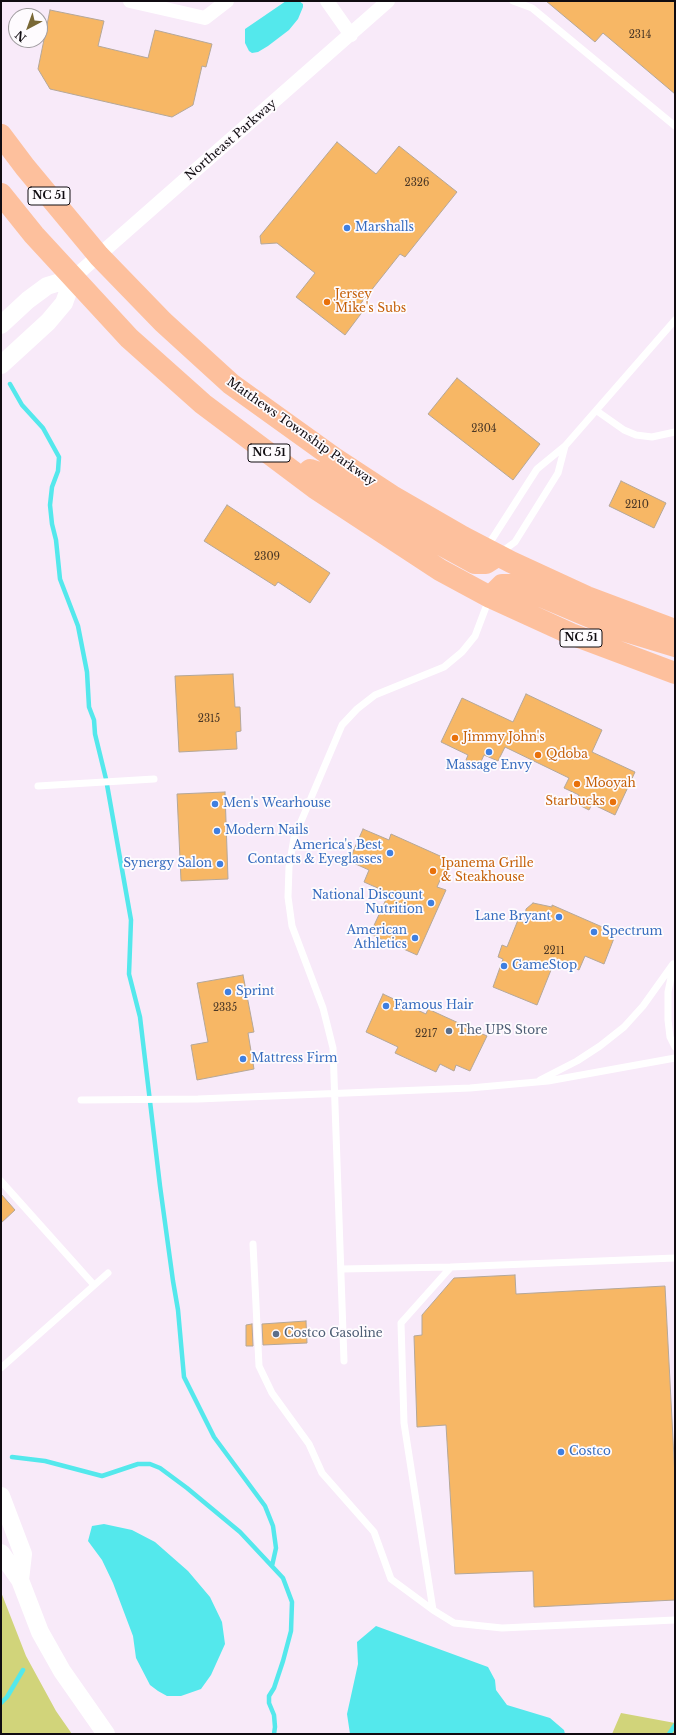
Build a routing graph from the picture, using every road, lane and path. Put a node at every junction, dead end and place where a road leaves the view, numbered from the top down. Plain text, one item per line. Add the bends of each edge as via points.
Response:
1 (130, 1) edge
2 (227, 1) edge
3 (327, 1) edge
4 (388, 1) edge
5 (513, 1) edge
6 (351, 35) junction
7 (675, 126) edge
8 (1, 135) edge
9 (1, 194) edge
10 (99, 256) junction
11 (73, 278) junction
12 (675, 320) edge
13 (1, 325) edge
14 (1, 365) edge
15 (597, 411) junction
16 (675, 432) edge
17 (565, 446) junction
18 (274, 457) junction
19 (492, 552) junction
20 (490, 596) junction
21 (675, 630) edge
22 (675, 646) edge
23 (675, 673) edge
24 (154, 779) dead end
25 (38, 786) dead end
26 (674, 962) edge
27 (675, 1047) edge
28 (675, 1058) edge
29 (536, 1082) junction
30 (335, 1094) junction
31 (81, 1100) dead end
32 (1, 1180) edge
33 (253, 1244) dead end
34 (675, 1258) edge
35 (451, 1267) junction
36 (341, 1269) junction
37 (108, 1273) dead end
38 (94, 1285) junction
39 (344, 1360) dead end
40 (1, 1368) edge
41 (1, 1496) edge
42 (1, 1552) edge
43 (20, 1580) junction
44 (433, 1610) junction
45 (675, 1620) edge
46 (106, 1734) edge

1 - 2 street via 205,18
3 - 6 street
4 - 6 street, Northeast Parkway
5 - 7 lane via 532,8
6 - 10 street, Northeast Parkway
8 - 10 main road, Matthews Township Parkway / NC 51
9 - 11 main road, NC 51
10 - 11 street, Northeast Parkway
10 - 19 main road, Matthews Township Parkway / NC 51 via 163,322 232,384 334,458 392,496
11 - 13 street, Northeast Parkway via 47,286
11 - 14 street, Northeast Parkway via 64,303 48,322
11 - 18 main road, NC 51 via 162,368 203,404
12 - 15 lane
15 - 16 lane via 624,430 636,435 652,437
15 - 17 lane
17 - 19 lane via 537,469
17 - 19 lane via 556,478 515,542
18 - 19 main road via 319,473 369,505 475,562 486,563
18 - 20 main road, NC 51 via 315,488 440,570
19 - 21 main road, Matthews Township Parkway / NC 51 via 587,597
20 - 22 main road via 502,585 515,585 619,630
20 - 23 main road, NC 51 via 571,634
20 - 30 lane via 475,636 462,652 444,667 376,695 357,709 342,725 294,838 289,867 288,897 292,926 323,1008 333,1048
24 - 25 lane
26 - 27 lane via 668,992 668,1020 670,1038
26 - 29 lane via 643,1006 624,1027 577,1061
28 - 29 lane
29 - 30 lane via 470,1088
30 - 31 lane
30 - 36 lane
32 - 38 lane
33 - 44 lane via 258,1366 272,1393 309,1444 322,1473 374,1532 391,1579
34 - 35 lane
35 - 36 lane
35 - 44 lane via 401,1323 404,1423
36 - 39 lane
37 - 38 lane
38 - 40 lane
41 - 43 street via 23,1554
42 - 43 street
43 - 46 street via 40,1632 62,1671
44 - 45 lane via 454,1623 502,1628

